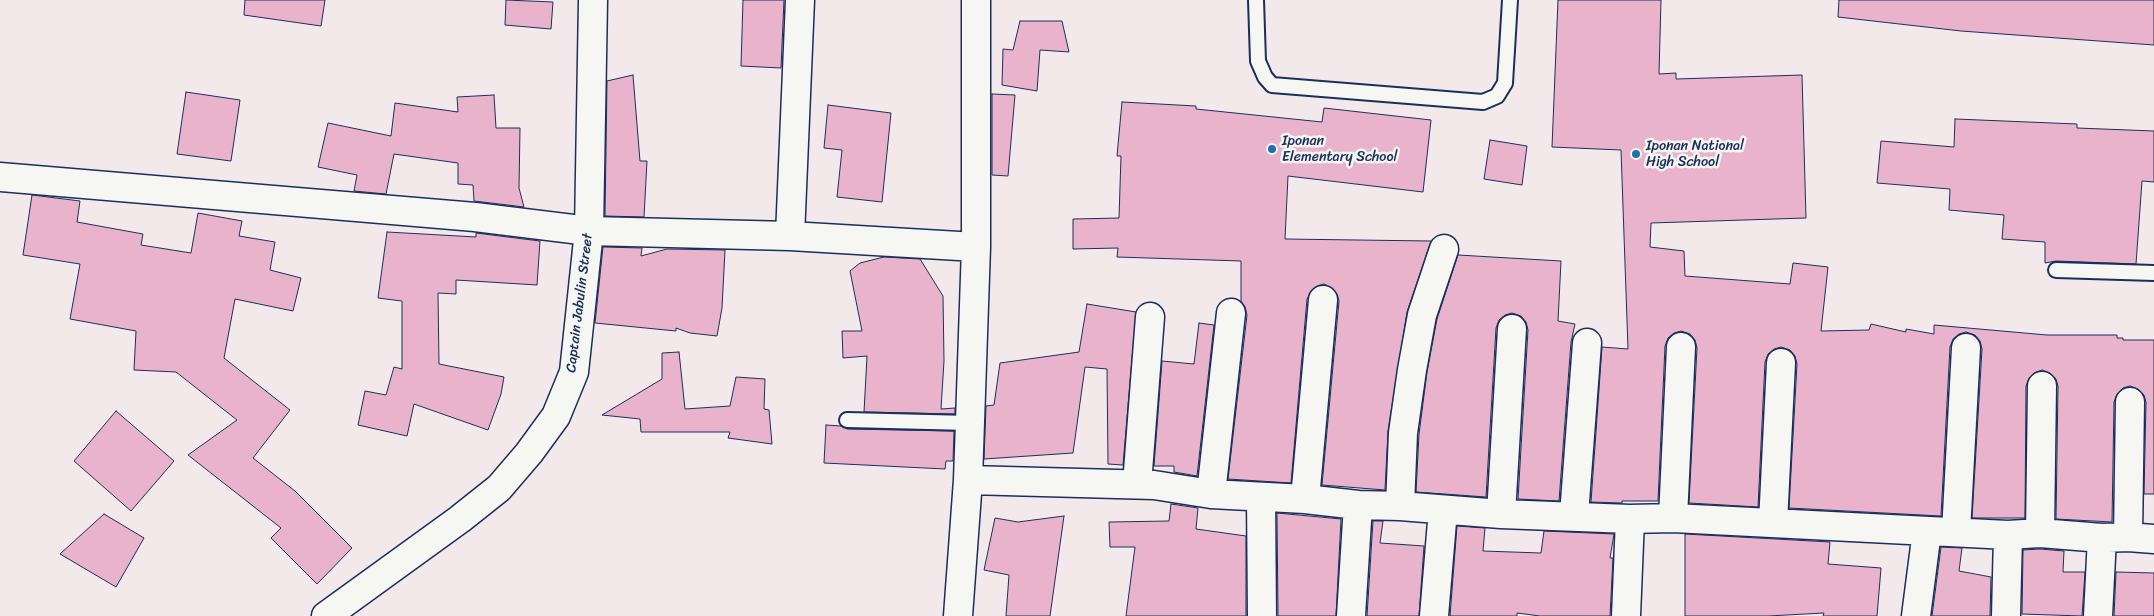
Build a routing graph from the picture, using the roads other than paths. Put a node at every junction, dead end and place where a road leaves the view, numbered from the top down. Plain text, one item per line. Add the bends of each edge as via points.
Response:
1 (593, 0) edge
2 (800, 0) edge
3 (976, 0) edge
4 (1256, 0) edge
5 (1510, 0) edge
6 (0, 176) edge
7 (589, 231) junction
8 (790, 236) junction
9 (976, 246) junction
10 (1444, 248) dead end
11 (2056, 270) dead end
12 (2154, 273) edge
13 (1323, 300) dead end
14 (1231, 313) dead end
15 (1150, 317) dead end
16 (1512, 329) dead end
17 (1587, 343) dead end
18 (1681, 347) dead end
19 (1966, 348) dead end
20 (1781, 363) dead end
21 (2042, 386) dead end
22 (2130, 402) dead end
23 (847, 420) dead end
24 (970, 423) junction
25 (968, 480) junction
26 (1137, 484) junction
27 (1211, 494) junction
28 (1261, 497) junction
29 (1305, 499) junction
30 (1358, 505) junction
31 (1400, 506) junction
32 (1443, 510) junction
33 (1501, 514) junction
34 (1574, 515) junction
35 (1673, 518) junction
36 (1630, 519) junction
37 (1773, 522) junction
38 (1927, 531) junction
39 (1956, 532) junction
40 (2040, 533) junction
41 (2008, 535) junction
42 (2128, 538) edge
43 (326, 616) edge
44 (958, 616) edge
45 (1262, 616) edge
46 (1351, 616) edge
47 (1434, 616) edge
48 (1626, 616) edge
49 (1916, 616) edge
50 (2006, 616) edge
51 (2098, 616) edge

1 - 7 street, Captain Jabulin Street
2 - 8 street
3 - 9 street
4 - 5 lane via 1258,61 1272,85 1483,102 1497,96 1505,83
6 - 7 street via 475,217
7 - 8 street
7 - 43 street, Captain Jabulin Street via 574,372 556,416 498,488
8 - 9 street
9 - 24 street
10 - 31 street via 1422,315 1412,370 1403,433
11 - 12 lane
13 - 29 street
14 - 27 street
15 - 26 street
16 - 33 street
17 - 34 street
18 - 35 street
19 - 39 street
20 - 37 street
21 - 40 street
22 - 42 street
23 - 24 lane
24 - 25 street
25 - 26 street
25 - 44 street
26 - 27 street
27 - 28 street
28 - 29 street
28 - 45 street
29 - 30 street
30 - 31 street
30 - 46 street
31 - 32 street
32 - 33 street
32 - 47 street
33 - 34 street
34 - 36 street
35 - 36 street
35 - 37 street
36 - 48 street
37 - 38 street
38 - 39 street
38 - 49 street
39 - 41 street
40 - 41 street
40 - 42 street
41 - 50 street
42 - 51 street

